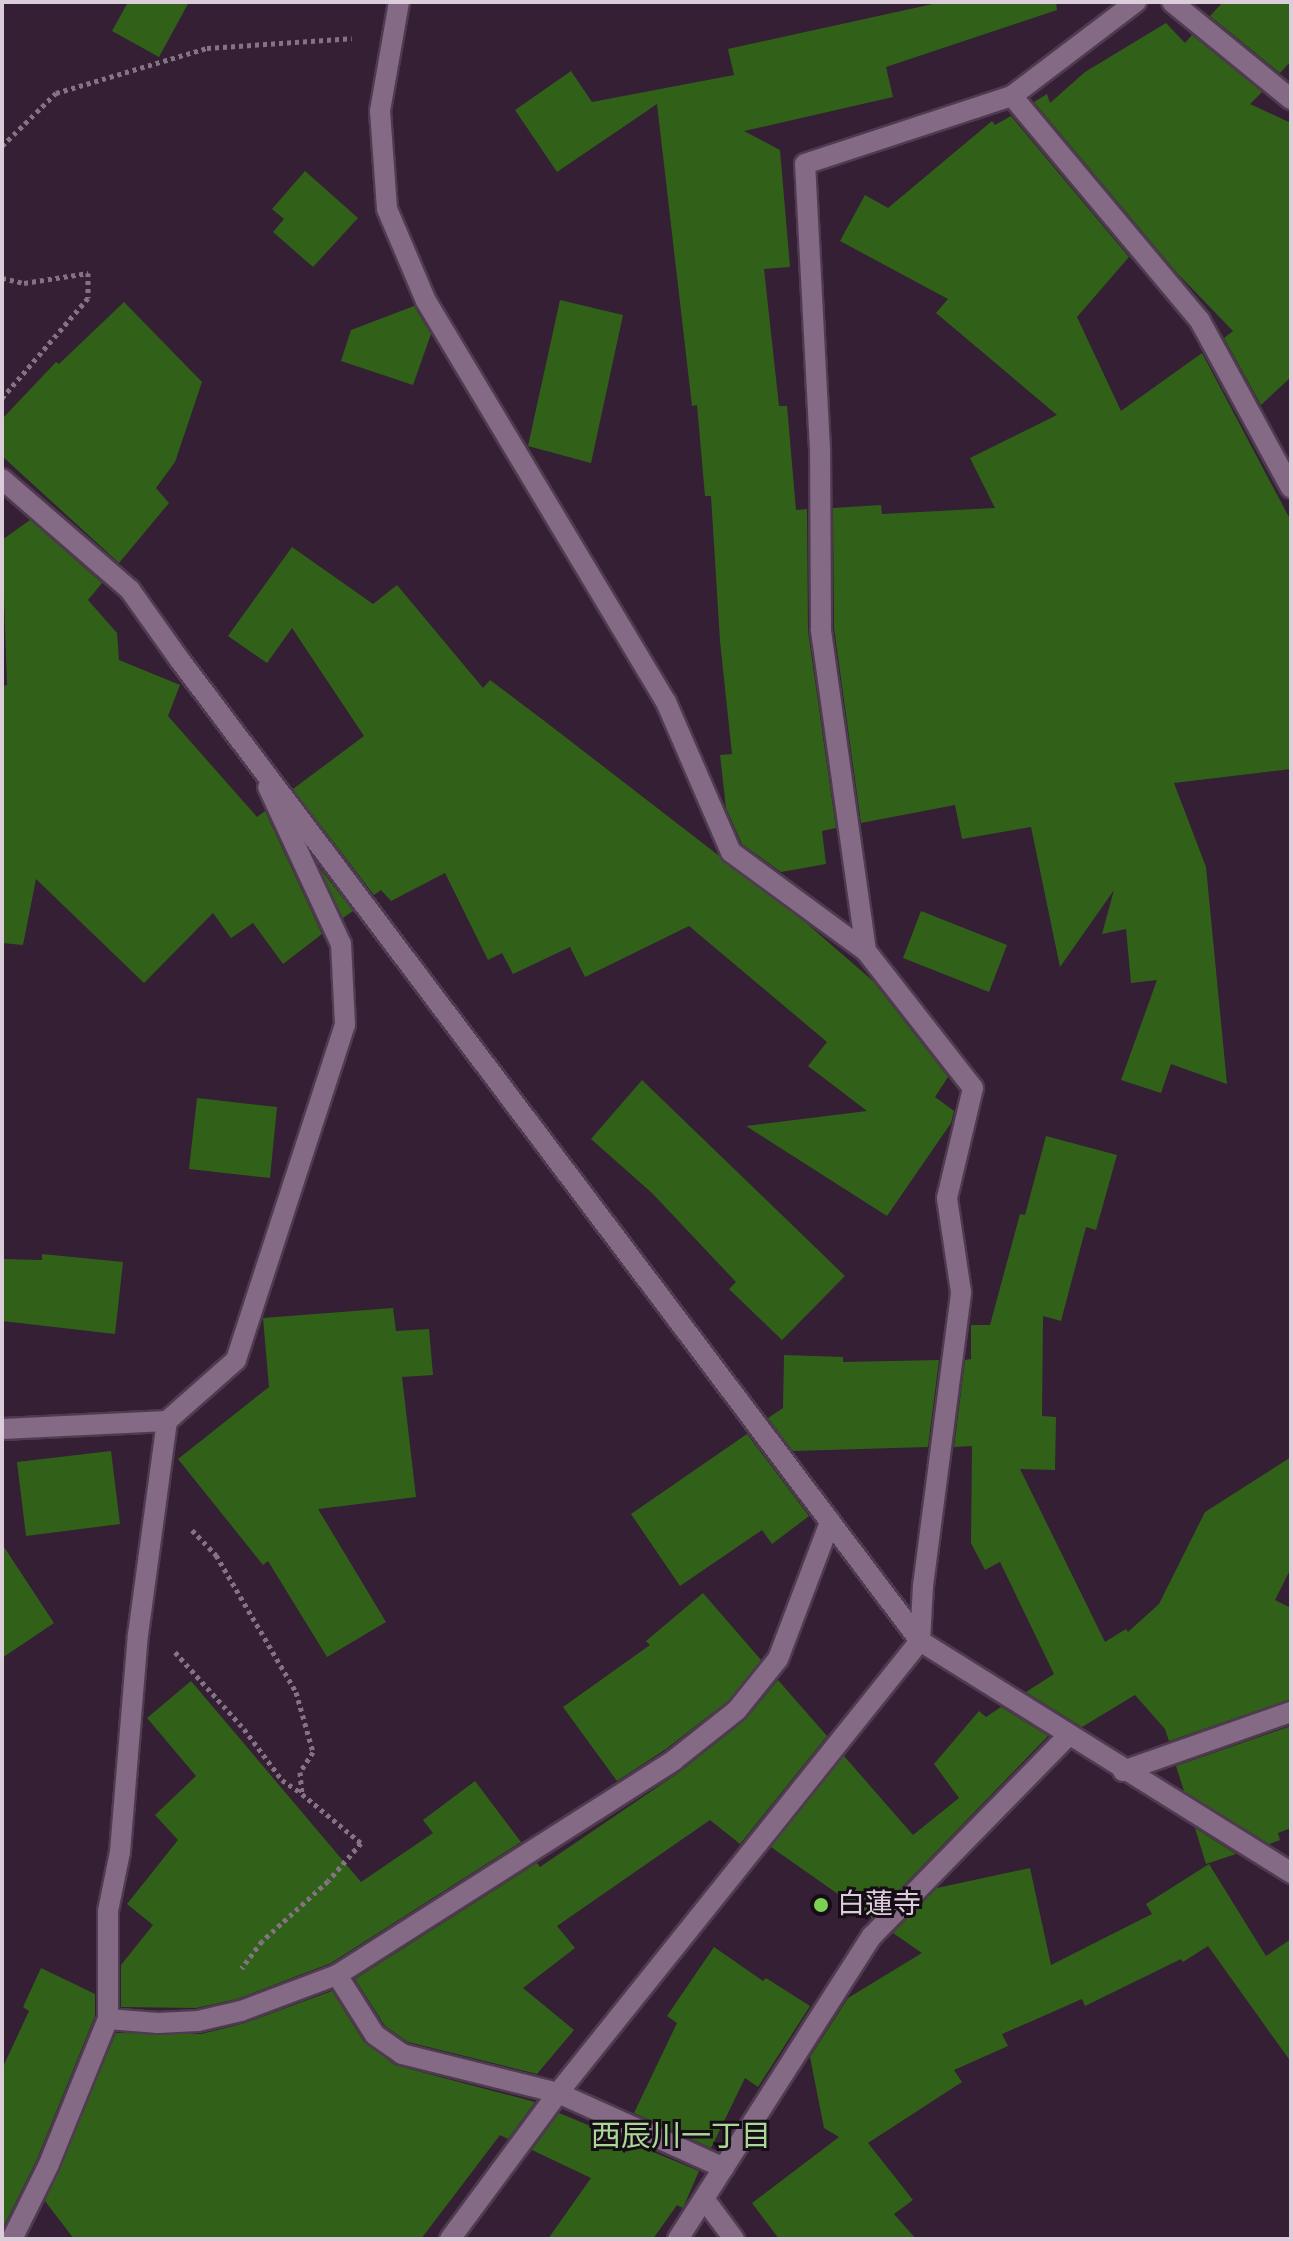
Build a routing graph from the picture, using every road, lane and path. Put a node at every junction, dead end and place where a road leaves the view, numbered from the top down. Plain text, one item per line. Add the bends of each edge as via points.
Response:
1 (399, 2) edge
2 (1136, 2) edge
3 (1172, 2) edge
4 (393, 35) junction
5 (1012, 96) junction
6 (1291, 99) edge
7 (2, 146) edge
8 (2, 278) edge
9 (2, 398) edge
10 (2, 479) edge
11 (1291, 488) edge
12 (251, 750) junction
13 (866, 951) junction
14 (167, 1421) junction
15 (2, 1429) edge
16 (157, 1492) junction
17 (830, 1522) junction
18 (139, 1626) junction
19 (920, 1641) junction
20 (1291, 1712) edge
21 (1068, 1736) junction
22 (1123, 1771) junction
23 (302, 1794) junction
24 (1291, 1873) edge
25 (337, 1975) junction
26 (214, 2017) junction
27 (108, 2019) junction
28 (558, 2093) junction
29 (724, 2168) junction
30 (705, 2200) junction
31 (12, 2239) edge
32 (450, 2239) edge
33 (678, 2239) edge
34 (734, 2239) edge

1 - 4 street
2 - 5 street
3 - 6 street
4 - 7 path via 207,48 56,93
4 - 13 street via 380,111 387,209 426,301 666,702 731,852
5 - 11 street via 1200,321
5 - 13 street via 805,164 820,449 821,629
8 - 9 path via 24,283 88,273 88,298
10 - 12 street via 130,590
12 - 14 street via 341,944 345,1025 236,1360
12 - 17 street
13 - 19 street via 973,1088 947,1198 961,1292
14 - 15 street
14 - 16 street
16 - 18 street
16 - 23 path via 216,1555 296,1692 313,1752 300,1772
17 - 19 street
17 - 25 street via 778,1659 737,1710 674,1760
18 - 23 path via 175,1652 282,1780
18 - 27 street via 120,1852 108,1911
19 - 21 street
19 - 28 street
20 - 22 street
21 - 22 street
21 - 29 street via 872,1936
22 - 24 street
23 - 26 path via 361,1843 262,1941
25 - 26 street
25 - 28 street via 375,2035 402,2054
26 - 27 street via 158,2023
27 - 31 street
28 - 29 street
28 - 32 street
29 - 30 street
30 - 33 street
30 - 34 street

